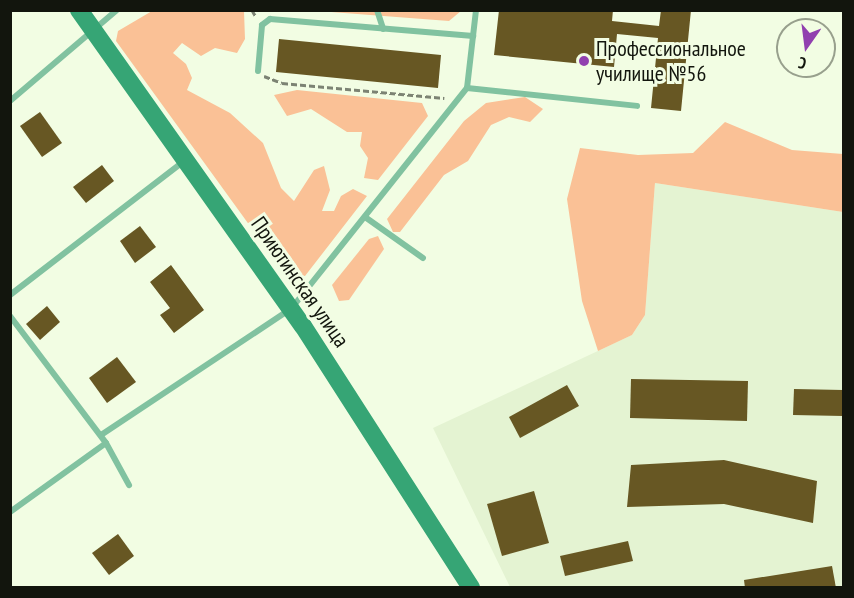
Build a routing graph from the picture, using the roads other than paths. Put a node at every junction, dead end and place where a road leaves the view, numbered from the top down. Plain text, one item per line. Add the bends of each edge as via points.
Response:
1 (79, 10) edge
2 (117, 10) edge
3 (378, 10) edge
4 (476, 10) edge
5 (383, 28) junction
6 (93, 30) junction
7 (473, 36) junction
8 (258, 71) road end
9 (467, 88) junction
10 (10, 100) edge
11 (637, 106) dead end
12 (184, 161) junction
13 (365, 217) junction
14 (423, 258) dead end
15 (10, 295) edge
16 (291, 309) junction
17 (10, 315) edge
18 (100, 435) junction
19 (106, 443) junction
20 (129, 485) dead end
21 (10, 512) edge
22 (471, 588) edge

1 - 6 street, Приютинская улица
2 - 6 lane
3 - 5 lane
4 - 7 lane
5 - 7 lane
5 - 8 lane via 270,19 262,25
6 - 10 lane
6 - 12 street, Приютинская улица
7 - 9 lane
9 - 11 lane
9 - 13 lane
12 - 15 lane
12 - 16 street, Приютинская улица
13 - 14 lane
13 - 16 lane
16 - 18 lane
16 - 22 street, Приютинская улица
17 - 18 lane
18 - 19 lane
19 - 20 lane
19 - 21 lane

